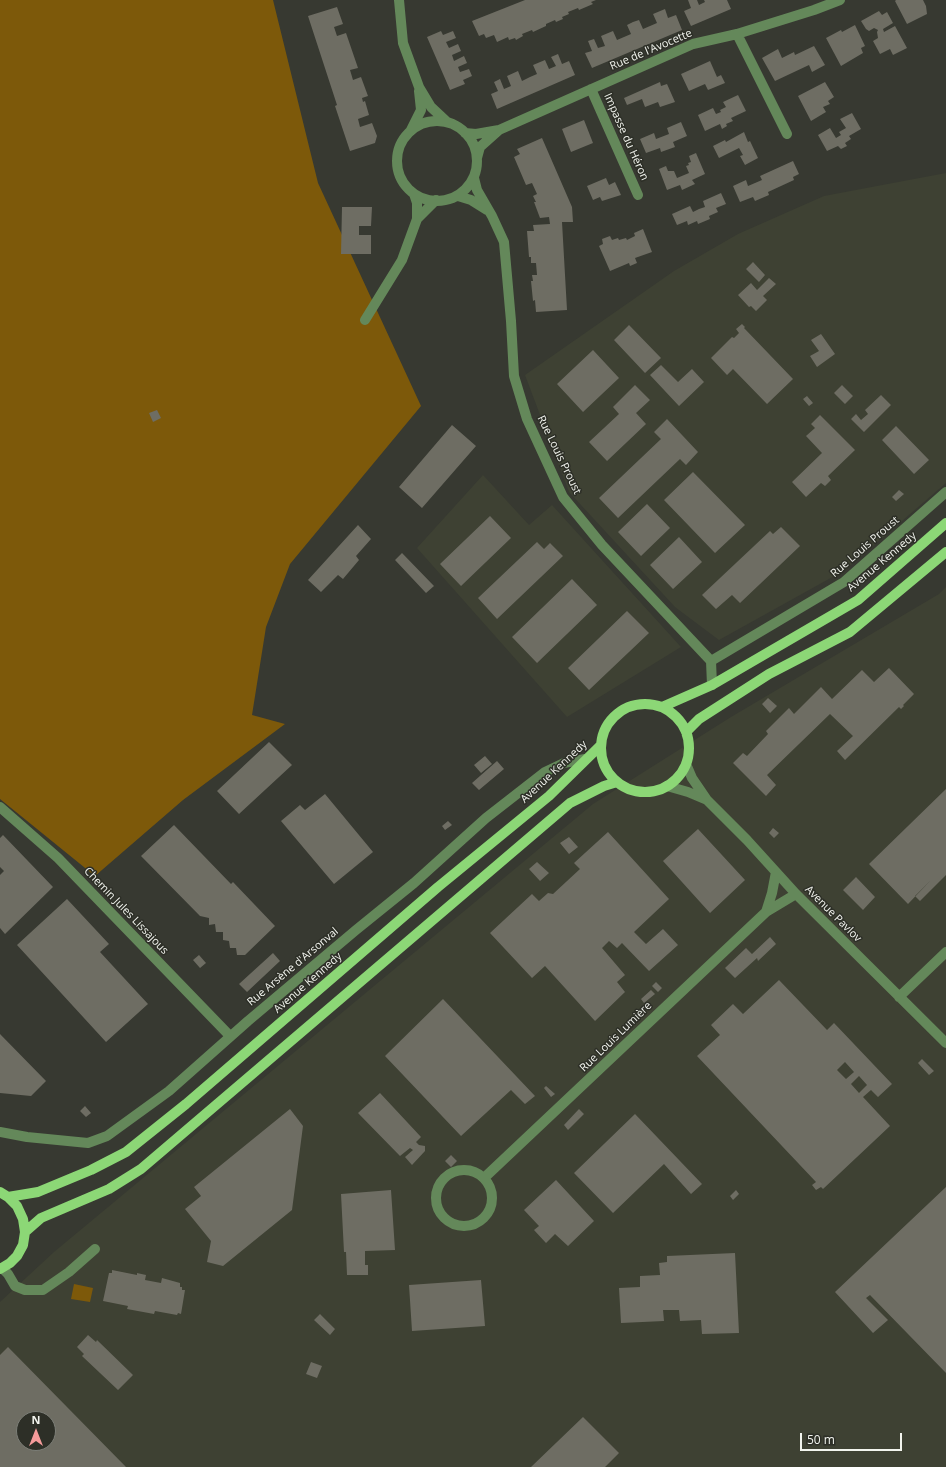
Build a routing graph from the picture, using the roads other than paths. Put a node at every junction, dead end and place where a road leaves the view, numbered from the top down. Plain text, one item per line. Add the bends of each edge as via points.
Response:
1 (399, 0) edge
2 (840, 0) edge
3 (737, 34) junction
4 (419, 87) junction
5 (591, 89) junction
6 (447, 122) junction
7 (411, 130) junction
8 (499, 130) junction
9 (465, 133) junction
10 (787, 134) dead end
11 (477, 158) junction
12 (474, 178) junction
13 (414, 194) junction
14 (638, 195) dead end
15 (458, 196) junction
16 (436, 200) junction
17 (488, 211) junction
18 (417, 219) junction
19 (365, 320) dead end
20 (946, 492) edge
21 (946, 523) edge
22 (946, 552) edge
23 (710, 661) junction
24 (712, 685) junction
25 (662, 707) junction
26 (686, 732) junction
27 (601, 745) junction
28 (585, 759) junction
29 (686, 764) junction
30 (617, 782) junction
31 (666, 786) junction
32 (707, 800) junction
33 (0, 807) edge
34 (776, 872) junction
35 (796, 894) junction
36 (766, 912) junction
37 (946, 952) edge
38 (899, 998) junction
39 (230, 1036) junction
40 (946, 1043) edge
41 (0, 1132) edge
42 (484, 1178) junction
43 (4, 1195) edge
44 (25, 1232) junction
45 (95, 1249) dead end
46 (1, 1269) edge

1 - 4 street via 403,43
2 - 3 street, Rue de l'Avocette
3 - 5 street, Rue de l'Avocette via 693,44
3 - 10 street
4 - 6 street via 431,107
4 - 7 street via 421,110
5 - 8 street, Rue de l'Avocette
5 - 14 street, Impasse du Héron
6 - 7 street via 433,121
6 - 9 street
7 - 13 street via 401,143 397,169 402,182
8 - 9 street
8 - 11 street via 480,147
9 - 11 street via 474,144
11 - 12 street
12 - 15 street
12 - 17 street, Rue Louis Proust
13 - 16 street via 427,200
13 - 18 street
15 - 16 street via 445,201
15 - 17 street, Rue Louis Proust via 471,200
16 - 18 street
17 - 23 street, Rue Louis Proust via 504,242 514,376 527,418 563,497 602,545
18 - 19 street via 402,260
20 - 23 street, Rue Louis Proust via 844,582
21 - 24 main road, Avenue Kennedy via 858,600
22 - 26 main road via 850,632 769,674 698,718
23 - 24 street
24 - 25 main road, Avenue Kennedy
25 - 26 main road via 681,722
25 - 27 main road via 642,704 622,710 611,720 604,732
26 - 29 main road via 689,754
27 - 28 main road, Avenue Kennedy
27 - 30 main road via 602,759 608,772
28 - 39 street, Rue Arsène d'Arsonval via 564,763 545,772 486,818 414,883
28 - 43 main road, Avenue Kennedy via 549,796 126,1152 92,1170 38,1192
29 - 31 main road via 682,773
29 - 32 street, Avenue Pavlov
30 - 31 main road via 641,792 654,791
30 - 44 main road via 570,803 141,1169 109,1189 41,1218
31 - 32 street, Avenue Pavlov
32 - 34 street, Avenue Pavlov
33 - 39 street, Chemin Jules Lissajous via 58,858
34 - 35 street, Avenue Pavlov
34 - 36 street, Rue Louis Lumière
35 - 36 street, Rue Louis Lumière
35 - 38 street, Avenue Pavlov
36 - 42 street, Rue Louis Lumière
37 - 38 street
38 - 40 street, Avenue Pavlov
39 - 41 street, Rue Arsène d'Arsonval via 169,1091 107,1136 88,1143
42 - 42 street via 464,1170 453,1172 444,1178 436,1198 438,1209 444,1218 452,1224 461,1226 471,1226 480,1222 487,1214 492,1201 489,1186
43 - 44 main road, Avenue Kennedy via 17,1206
44 - 46 main road, Avenue Kennedy via 23,1245 17,1256
45 - 46 street via 70,1272 43,1290 26,1290 15,1286 8,1274

